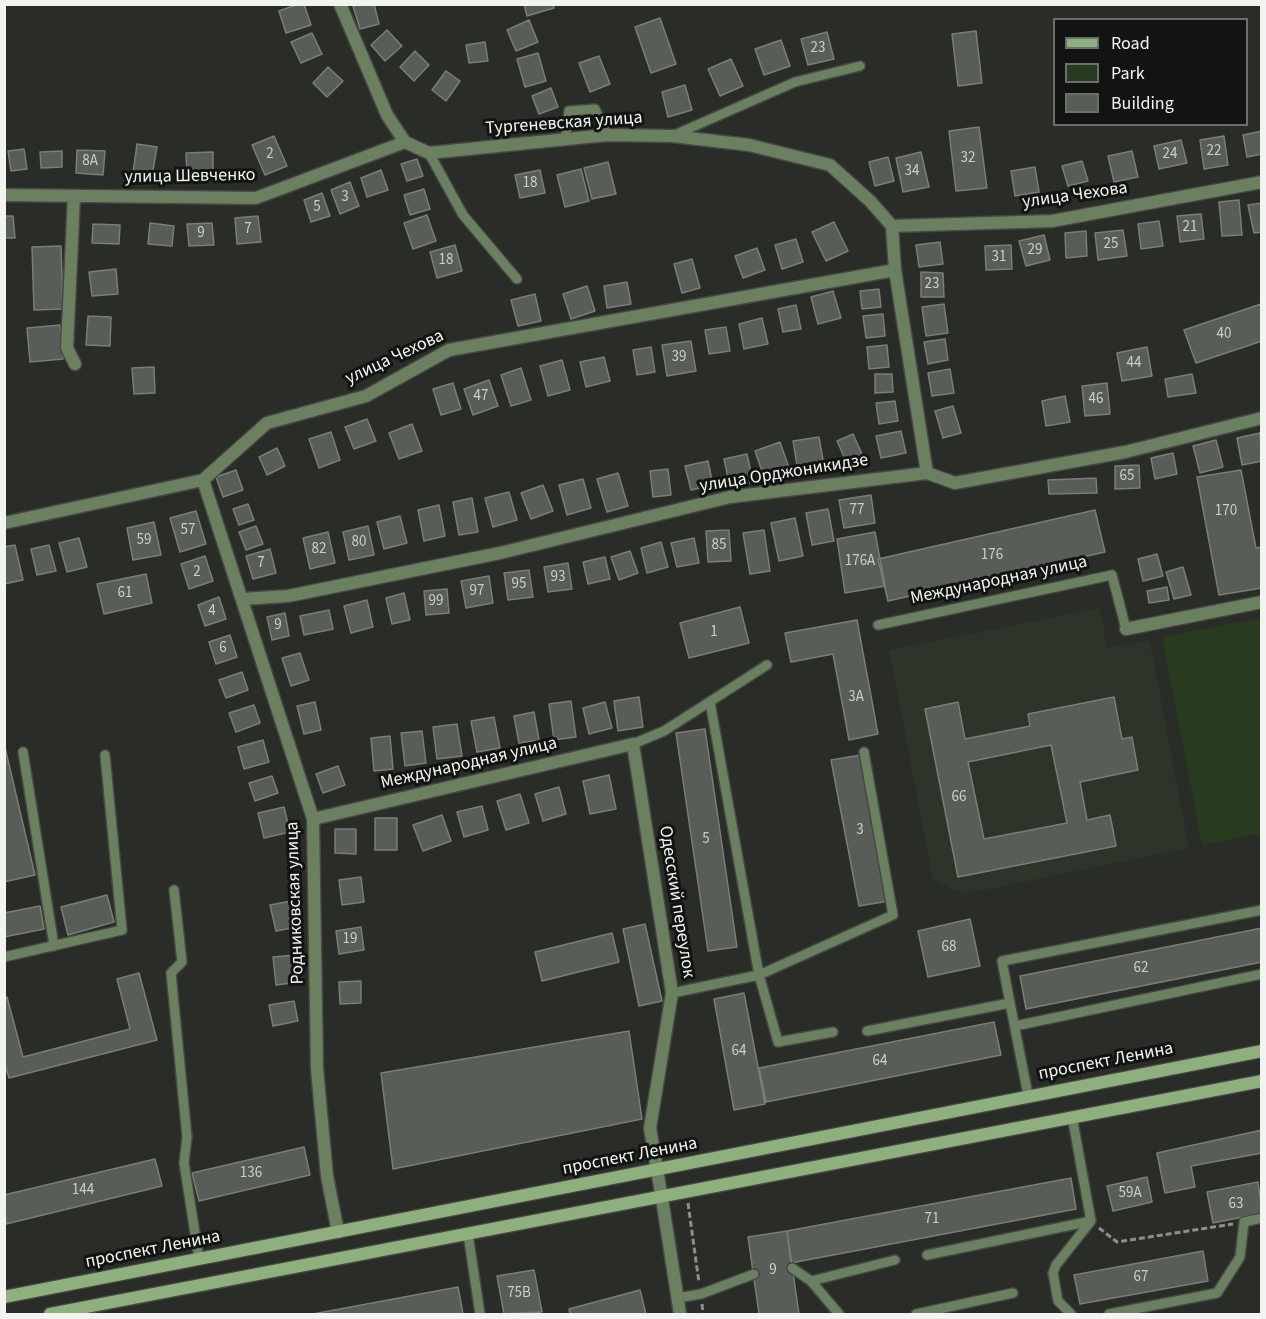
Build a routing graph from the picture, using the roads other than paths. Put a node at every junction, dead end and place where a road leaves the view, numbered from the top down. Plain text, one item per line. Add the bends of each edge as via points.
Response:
1 (340, 4) edge
2 (860, 66) dead end
3 (607, 135) junction
4 (672, 136) junction
5 (564, 140) junction
6 (405, 142) junction
7 (429, 153) junction
8 (1262, 182) edge
9 (4, 195) edge
10 (74, 196) junction
11 (892, 226) junction
12 (895, 270) junction
13 (517, 279) dead end
14 (75, 364) dead end
15 (1262, 418) edge
16 (927, 473) junction
17 (203, 480) junction
18 (4, 523) edge
19 (242, 599) junction
20 (1262, 602) edge
21 (878, 625) dead end
22 (1126, 629) joint
23 (766, 665) dead end
24 (710, 702) junction
25 (633, 744) junction
26 (23, 752) dead end
27 (864, 752) dead end
28 (105, 755) dead end
29 (313, 819) junction
30 (174, 890) dead end
31 (1262, 910) edge
32 (54, 946) junction
33 (4, 957) edge
34 (1262, 974) edge
35 (759, 975) junction
36 (672, 993) junction
37 (1010, 1003) junction
38 (1015, 1026) junction
39 (867, 1031) dead end
40 (832, 1032) dead end
41 (1262, 1051) edge
42 (1262, 1081) edge
43 (1028, 1095) junction
44 (1072, 1116) junction
45 (657, 1170) junction
46 (662, 1198) junction
47 (1262, 1218) edge
48 (1091, 1221) junction
49 (338, 1232) junction
50 (468, 1234) junction
51 (927, 1255) dead end
52 (199, 1259) junction
53 (894, 1260) dead end
54 (792, 1268) dead end
55 (754, 1274) dead end
56 (811, 1281) junction
57 (1013, 1293) dead end
58 (4, 1297) edge
59 (677, 1298) junction
60 (85, 1311) edge
61 (50, 1314) edge
62 (480, 1314) edge
63 (680, 1314) edge
64 (839, 1314) edge
65 (916, 1314) edge
66 (1071, 1314) edge
67 (1109, 1314) edge

1 - 6 street via 387,115
2 - 4 lane via 795,82
3 - 4 street, Тургеневская улица
3 - 5 street, Тургеневская улица
3 - 5 lane via 596,109 569,111
4 - 11 street, Тургеневская улица via 750,145 830,165
5 - 7 street, Тургеневская улица
6 - 7 street
6 - 10 street, улица Шевченко via 256,198
7 - 13 lane via 463,215
8 - 11 street, улица Чехова via 1052,221
9 - 10 street, улица Шевченко
10 - 14 street via 67,348
11 - 12 street
12 - 16 street
12 - 17 street, улица Чехова via 449,350 366,396 267,423
15 - 16 street, улица Орджоникидзе via 1125,452 955,483
16 - 19 street, улица Орджоникидзе via 730,497 500,553 288,596
17 - 18 street, улица Чехова
17 - 19 street, Родниковская улица
19 - 29 street, Родниковская улица
20 - 22 street, Международная улица
21 - 22 lane, Международная улица via 1112,575
23 - 24 lane
24 - 25 lane via 664,731
24 - 35 lane
25 - 29 street, Международная улица
25 - 36 street, Одесский переулок
26 - 32 lane
27 - 35 lane via 893,915
28 - 32 lane via 122,930
29 - 49 street, Родниковская улица via 317,1069 327,1176
30 - 52 lane via 182,962 171,973 187,1137 184,1163
31 - 37 lane via 1002,961
32 - 33 lane
34 - 38 lane
35 - 36 lane
35 - 40 lane via 778,1042
36 - 45 street, Одесский переулок via 650,1128
37 - 38 lane
37 - 39 lane
38 - 43 lane
41 - 43 main road, проспект Ленина
42 - 44 main road
43 - 45 main road, проспект Ленина
44 - 46 main road
44 - 48 lane
45 - 46 street, Одесский переулок
45 - 49 main road, проспект Ленина
46 - 50 main road
46 - 59 street, Одесский переулок
47 - 67 lane via 1244,1222 1240,1257 1217,1293
48 - 51 lane
48 - 66 lane via 1053,1273 1059,1301
49 - 52 main road, проспект Ленина
50 - 60 main road
50 - 62 lane
52 - 58 main road, проспект Ленина
53 - 56 lane
54 - 56 lane
55 - 59 lane via 701,1294
56 - 64 lane
57 - 65 lane
59 - 63 street, Одесский переулок
60 - 61 main road

